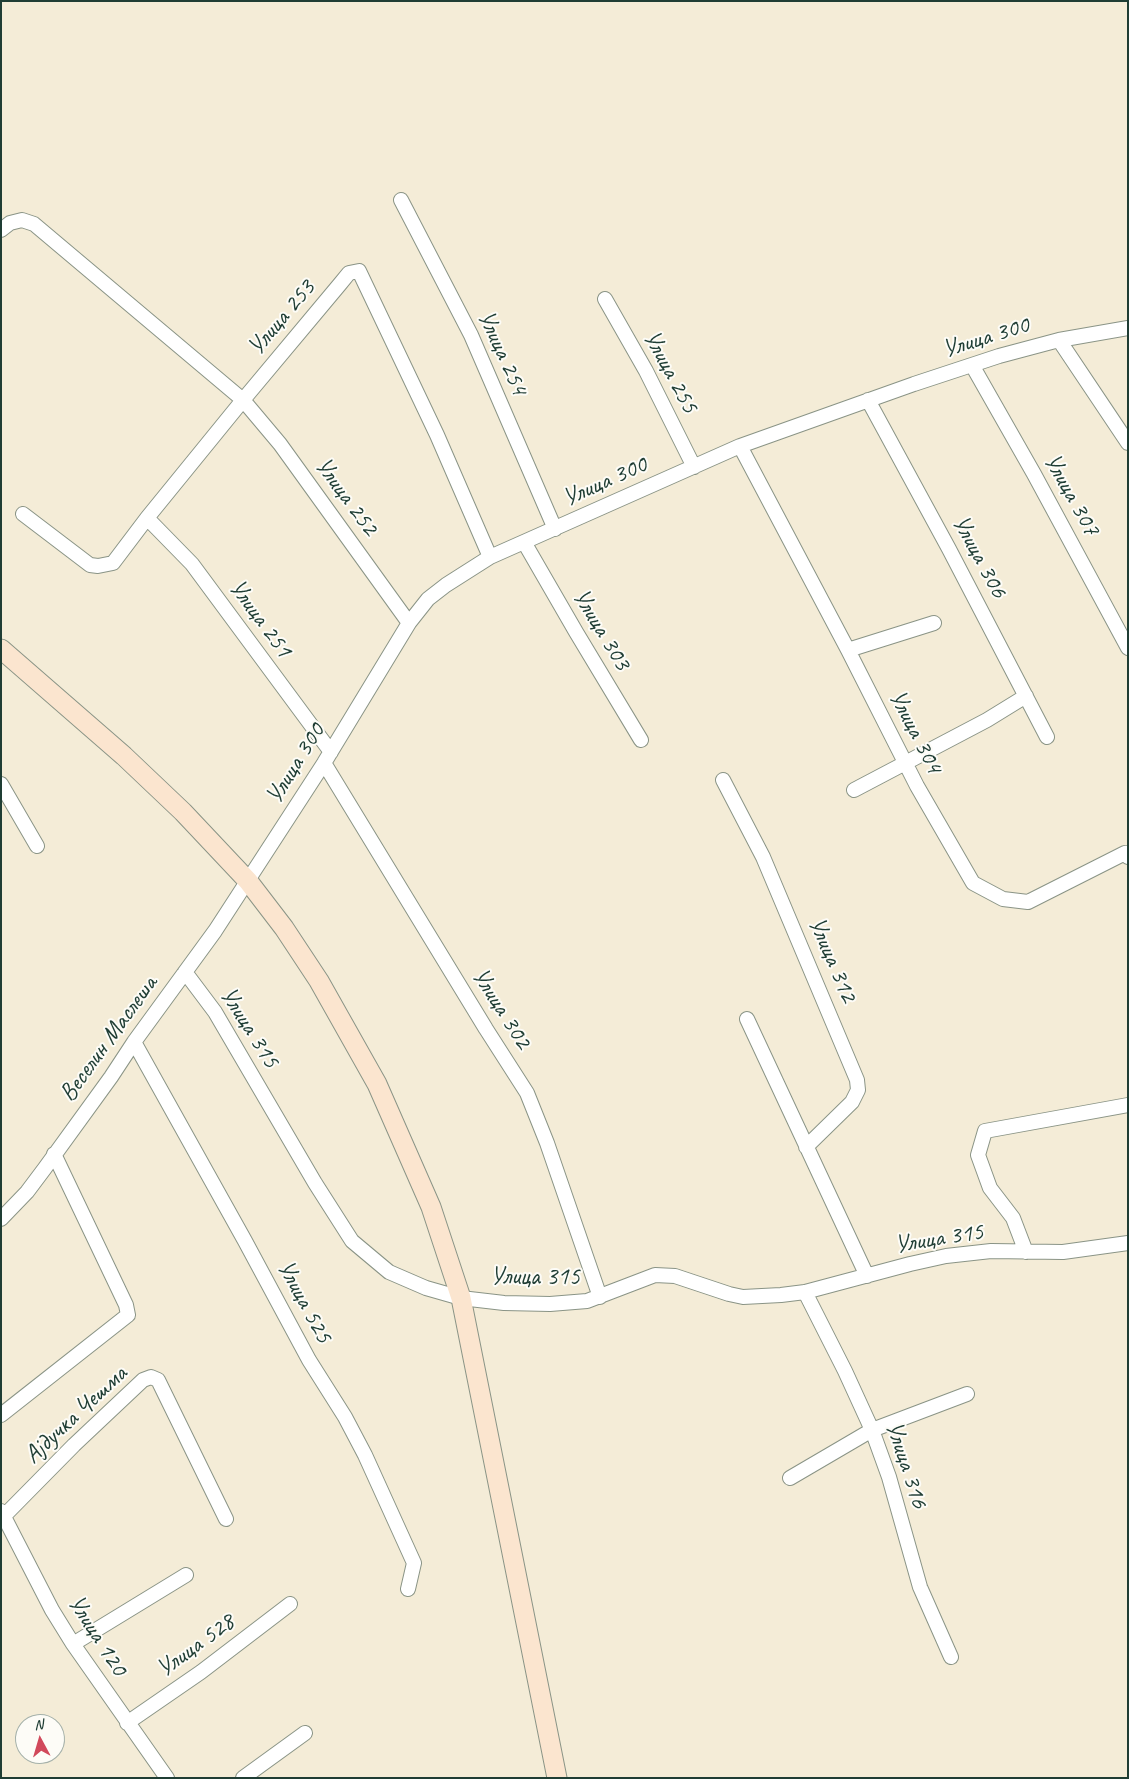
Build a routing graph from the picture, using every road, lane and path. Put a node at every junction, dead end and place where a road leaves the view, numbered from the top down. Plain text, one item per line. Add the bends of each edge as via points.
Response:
1 (401, 200) dead end
2 (1, 230) edge
3 (605, 299) dead end
4 (1128, 328) edge
5 (1059, 340) junction
6 (972, 365) junction
7 (243, 400) junction
8 (868, 400) junction
9 (1128, 443) edge
10 (740, 446) junction
11 (694, 467) junction
12 (23, 514) dead end
13 (147, 518) junction
14 (555, 529) junction
15 (524, 542) junction
16 (490, 558) junction
17 (409, 623) junction
18 (934, 623) dead end
19 (1128, 648) edge
20 (3, 650) edge
21 (848, 650) junction
22 (1026, 696) junction
23 (1047, 737) dead end
24 (641, 740) dead end
25 (328, 757) junction
26 (905, 761) junction
27 (723, 780) dead end
28 (1, 784) edge
29 (854, 790) dead end
30 (37, 846) dead end
31 (1128, 857) edge
32 (248, 881) junction
33 (184, 972) junction
34 (747, 1019) dead end
35 (134, 1042) junction
36 (1128, 1105) edge
37 (806, 1147) junction
38 (54, 1154) junction
39 (1, 1219) edge
40 (1128, 1243) edge
41 (1026, 1252) junction
42 (867, 1276) junction
43 (805, 1292) junction
44 (600, 1297) junction
45 (461, 1298) junction
46 (967, 1394) dead end
47 (1, 1414) edge
48 (872, 1430) junction
49 (790, 1478) dead end
50 (2, 1514) edge
51 (226, 1519) dead end
52 (186, 1575) dead end
53 (408, 1590) dead end
54 (290, 1604) dead end
55 (73, 1644) junction
56 (951, 1657) dead end
57 (128, 1723) junction
58 (305, 1733) dead end
59 (167, 1778) edge
60 (243, 1778) edge
61 (557, 1778) edge

1 - 14 street, Улица 254 via 471,335
2 - 7 street, Улица 252 via 22,220 34,224
3 - 11 street, Улица 255 via 646,371
4 - 5 street, Улица 300
5 - 6 street, Улица 300
5 - 9 street
6 - 8 street, Улица 300
6 - 19 street, Улица 307
7 - 13 street
7 - 16 street, Улица 253 via 350,273 359,271 437,435
7 - 17 street, Улица 252 via 280,444
8 - 10 street, Улица 300
8 - 22 street, Улица 306
10 - 11 street, Улица 300
10 - 21 street, Улица 304
11 - 14 street, Улица 300
12 - 13 street via 90,565 98,566 113,563
13 - 25 street, Улица 251 via 192,564
14 - 15 street, Улица 300
15 - 16 street, Улица 300
15 - 24 street, Улица 303
16 - 17 street, Улица 300 via 428,599
17 - 25 street, Улица 300
18 - 21 street
20 - 32 main road via 124,756
21 - 26 street, Улица 304
22 - 23 street, Улица 306
22 - 26 street via 987,720
25 - 32 street, Улица 300
25 - 44 street, Улица 302 via 486,1029 527,1092
26 - 29 street
26 - 31 street, Улица 304 via 974,883 1003,899 1028,902 1125,853
27 - 37 street, Улица 312 via 763,857 857,1080 858,1090 852,1102
28 - 30 street
32 - 33 street, Веселин Маслеша via 216,931
32 - 45 main road via 319,981 377,1084 431,1207
33 - 35 street, Веселин Маслеша
33 - 45 street, Улица 315 via 215,1012 352,1241 389,1272
34 - 37 street
35 - 38 street, Веселин Маслеша
35 - 53 street, Улица 525 via 365,1455 414,1563
36 - 41 street via 986,1131 978,1155 990,1188 1013,1218
37 - 42 street
38 - 39 street, Веселин Маслеша via 27,1192
38 - 47 street via 128,1315
40 - 41 street, Улица 315 via 1063,1252
41 - 42 street, Улица 315 via 946,1256
42 - 43 street, Улица 315
43 - 44 street, Улица 315 via 743,1297 675,1276 655,1275
43 - 48 street, Улица 316
44 - 45 street, Улица 315 via 550,1304
45 - 61 main road
46 - 48 street
48 - 49 street
48 - 56 street, Улица 316 via 889,1477 920,1588
50 - 51 street, Ајдучка Чешма via 143,1380 151,1378 158,1380
50 - 55 street, Улица 120
52 - 55 street
54 - 57 street, Улица 528
55 - 57 street, Улица 120
57 - 59 street, Улица 120
58 - 60 street

